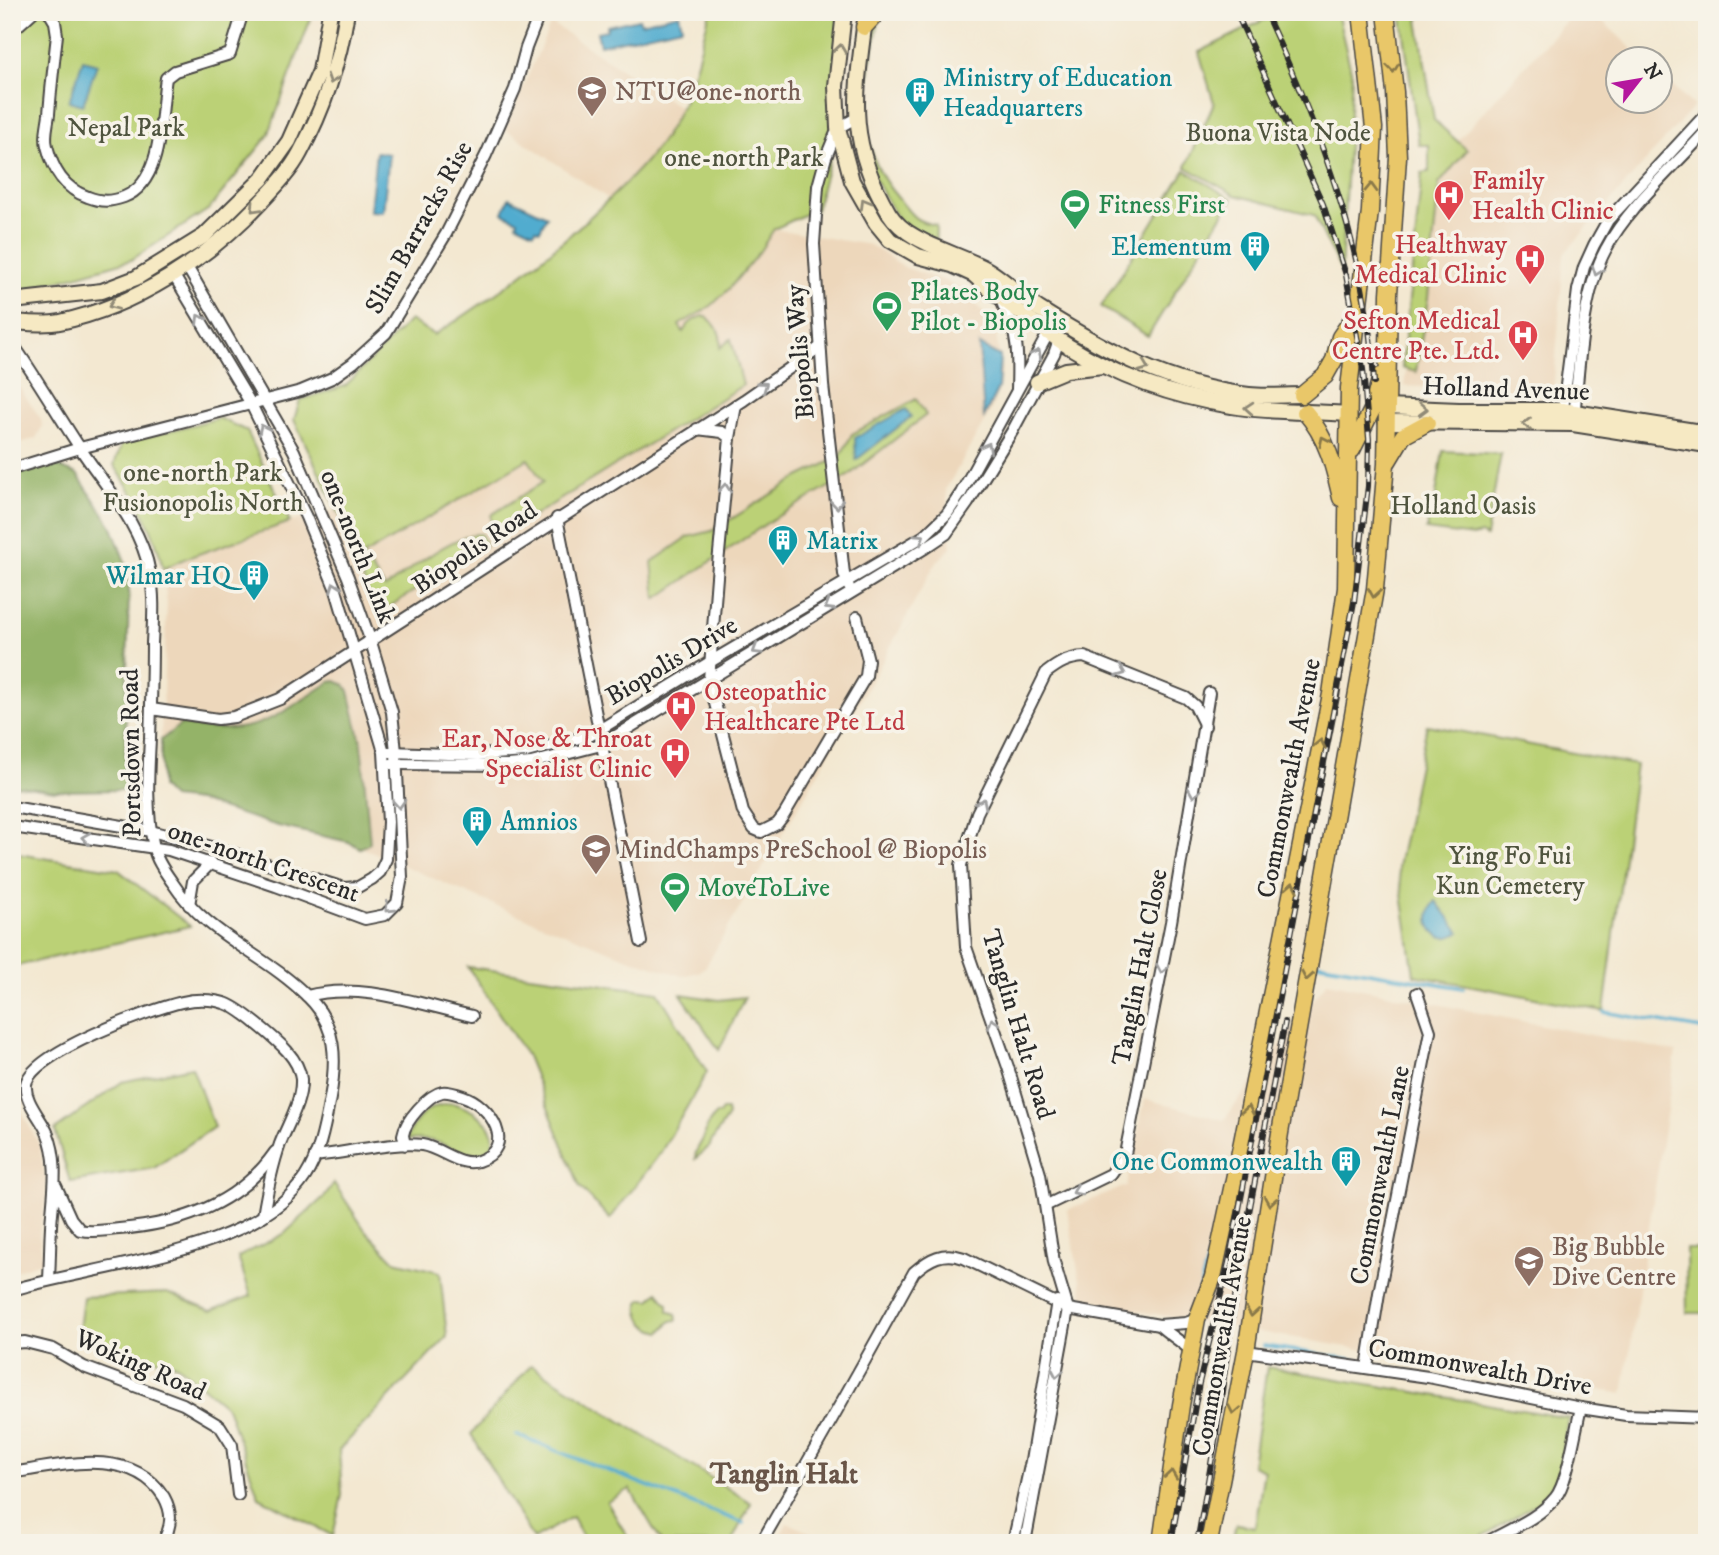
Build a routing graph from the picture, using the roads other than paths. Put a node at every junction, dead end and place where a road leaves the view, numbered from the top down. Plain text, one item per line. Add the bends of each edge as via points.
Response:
1 (33, 12) edge
2 (48, 12) edge
3 (243, 12) edge
4 (330, 12) edge
5 (347, 12) edge
6 (844, 12) edge
7 (878, 12) edge
8 (1361, 12) edge
9 (1386, 12) edge
10 (539, 13) edge
11 (865, 20) edge
12 (12, 31) edge
13 (1707, 113) edge
14 (856, 118) junction
15 (838, 128) junction
16 (1707, 130) edge
17 (183, 259) junction
18 (169, 268) junction
19 (991, 290) junction
20 (12, 302) edge
21 (1003, 305) joint
22 (1358, 310) junction
23 (12, 322) edge
24 (1061, 322) junction
25 (1054, 336) junction
26 (12, 343) edge
27 (820, 347) junction
28 (1103, 366) junction
29 (1037, 382) junction
30 (1349, 388) junction
31 (1017, 392) junction
32 (1302, 395) joint
33 (266, 400) junction
34 (251, 404) junction
35 (736, 405) junction
36 (1305, 412) junction
37 (1381, 413) junction
38 (1349, 414) junction
39 (1568, 417) junction
40 (1427, 423) junction
41 (697, 429) junction
42 (1707, 433) edge
43 (1688, 436) junction
44 (730, 438) junction
45 (1707, 445) edge
46 (80, 448) junction
47 (1348, 462) junction
48 (1386, 464) junction
49 (12, 469) edge
50 (557, 518) junction
51 (1347, 521) junction
52 (850, 587) junction
53 (857, 617) dead end
54 (371, 642) junction
55 (355, 652) junction
56 (710, 662) junction
57 (709, 680) junction
58 (1209, 693) dead end
59 (151, 709) junction
60 (1205, 726) junction
61 (599, 731) junction
62 (601, 745) junction
63 (384, 752) junction
64 (396, 757) junction
65 (384, 765) junction
66 (12, 807) edge
67 (12, 827) edge
68 (151, 831) junction
69 (401, 845) joint
70 (388, 846) joint
71 (154, 848) junction
72 (211, 863) junction
73 (189, 905) junction
74 (641, 942) dead end
75 (1417, 993) dead end
76 (307, 996) junction
77 (472, 1016) dead end
78 (281, 1144) junction
79 (405, 1145) junction
80 (316, 1156) junction
81 (55, 1185) junction
82 (1047, 1205) junction
83 (263, 1216) junction
84 (49, 1279) junction
85 (12, 1290) edge
86 (1062, 1292) junction
87 (1055, 1304) junction
88 (1068, 1309) junction
89 (1197, 1319) junction
90 (1159, 1325) junction
91 (12, 1343) edge
92 (1245, 1351) junction
93 (1192, 1352) junction
94 (1367, 1368) junction
95 (1581, 1408) junction
96 (1707, 1418) edge
97 (12, 1473) edge
98 (238, 1495) dead end
99 (162, 1543) edge
100 (761, 1543) edge
101 (1013, 1543) edge
102 (1025, 1543) edge
103 (1161, 1543) edge
104 (1209, 1543) edge
105 (1485, 1543) edge

1 - 12 street
2 - 3 street via 57,35 46,143 54,169 64,184 81,195 109,202 132,194 146,181 153,165 166,78 230,54
4 - 17 street via 320,71 289,141 262,179
5 -> 17 street via 340,54 299,156 239,225
15 -> 6 street via 836,86
7 - 11 main road
22 -> 8 main road, Commonwealth Avenue via 1374,128
9 -> 37 main road via 1398,157 1387,363 1378,381
10 - 33 street, Slim Barracks Rise via 515,89 486,155 446,234 386,333 332,378
11 - 14 street
13 - 39 street via 1608,220 1594,245 1578,290
14 - 15 street
14 - 24 street via 863,158 890,215 907,233 989,271
19 -> 15 street via 974,275 918,256 890,240 852,181
15 - 27 street, Biopolis Way via 825,157 816,209 814,270
16 -> 39 street via 1605,250 1593,277
17 - 18 street
17 - 33 street, one-north Link
18 - 20 street via 102,291
18 -> 23 street via 144,291 105,309 59,322
34 -> 18 street, one-north Link
19 - 21 street
19 - 25 street
21 - 31 street via 1018,346
22 - 30 main road, Commonwealth Avenue
22 - 32 main road via 1340,337 1325,376
24 - 25 street
24 -> 32 street via 1130,362 1164,375 1248,395
25 - 28 street
25 - 29 street via 1054,354
31 -> 25 street
26 - 46 street, Portsdown Road
35 -> 27 street, Biopolis Road
27 -> 52 street, Biopolis Way
28 - 29 street via 1066,370
36 -> 28 street via 1193,399
29 - 52 street via 988,472 946,534
30 - 37 main road
30 - 38 main road, Commonwealth Avenue
52 -> 31 street via 924,536 947,514
33 - 34 street, Slim Barracks Rise
33 - 54 street, one-north Link via 323,514
34 - 46 street, Slim Barracks Rise
55 -> 34 street, one-north Link via 306,517
35 - 41 street, Biopolis Road
35 - 44 street
36 - 38 street
51 -> 36 main road via 1332,458
37 - 38 main road
37 -> 39 street, Holland Avenue via 1459,410
37 - 40 street, Holland Avenue
37 - 47 main road via 1359,434
37 - 48 main road, Commonwealth Avenue
38 - 47 main road, Commonwealth Avenue
39 -> 40 street, Holland Avenue
39 - 43 street, Holland Avenue
40 - 48 main road via 1403,436
41 - 44 street via 722,432
41 - 50 street, Biopolis Road
42 - 43 street, Holland Avenue
43 - 45 street, Holland Avenue
56 -> 44 street
46 - 49 street, Slim Barracks Rise
46 - 59 street, Portsdown Road via 139,539 150,572
47 - 51 main road, Commonwealth Avenue
48 -> 92 main road, Commonwealth Avenue via 1375,589
50 - 54 street, Biopolis Road
50 - 61 street
89 -> 51 main road, Commonwealth Avenue via 1223,1233 1331,694 1346,588
52 - 56 street, Biopolis Drive
52 -> 57 street, Biopolis Drive
53 - 57 street via 868,660 866,676 785,815 770,829 754,829 743,812
54 - 55 street, Biopolis Road
54 - 64 street, one-north Link via 389,703
55 - 59 street, Biopolis Road via 280,699 234,717 218,719
55 - 63 street, one-north Link
56 - 57 street
56 - 61 street, Biopolis Drive
57 - 62 street, Biopolis Drive
58 - 60 street, Tanglin Halt Close
59 - 68 street, Portsdown Road
60 -> 82 street, Tanglin Halt Close via 1125,1154 1111,1174
82 -> 60 street, Tanglin Halt Road via 1008,1067 966,947 961,865 977,813 1046,673 1070,658 1084,657 1186,698
61 - 62 street
61 - 64 street, Biopolis Drive via 527,752
62 - 64 street, Biopolis Drive via 508,765
62 - 74 street
63 - 64 street, Biopolis Drive
63 - 65 street, one-north Link
64 - 65 street, Biopolis Drive
64 -> 69 street, one-north Link
65 - 70 street, one-north Link
66 - 68 street, one-north Crescent
71 -> 67 street, one-north Crescent
68 - 70 street, one-north Crescent via 344,887 358,887 380,872
68 - 71 street, Portsdown Road
69 -> 72 street, one-north Crescent via 397,903 385,915 365,919
71 - 72 street, one-north Crescent
71 - 73 street, Portsdown Road
72 - 73 street via 193,881
73 - 76 street, Portsdown Road
75 - 94 street, Commonwealth Lane via 1430,1031
76 - 77 street via 351,990
76 - 80 street, Portsdown Road via 323,1013 335,1052 331,1096
78 - 81 street via 239,1190 211,1208 175,1222 84,1231 71,1219
78 - 81 street via 300,1089 297,1064 286,1049 227,1003 184,1002 94,1033 30,1075 28,1096 47,1132
78 - 83 street
79 - 79 street via 403,1135 411,1119 426,1100 443,1092 483,1106 498,1140 489,1155 471,1162 422,1145
79 - 80 street
80 - 83 street, Portsdown Road via 294,1192
81 - 84 street
82 - 86 street, Tanglin Halt Road
83 - 84 street, Portsdown Road via 168,1254
84 - 85 street, Portsdown Road
86 - 87 street
86 - 88 street, Tanglin Halt Road
87 - 88 street
87 - 100 street via 964,1258 950,1254 926,1261 914,1272
87 - 101 street via 1036,1433
88 - 90 street
88 -> 102 street, Tanglin Halt Road
89 - 90 street
89 - 93 main road, Commonwealth Avenue
90 - 93 street
91 - 98 street, Woking Road via 53,1349 84,1367 183,1404 220,1426 232,1445
92 - 94 street, Commonwealth Drive
92 -> 104 main road, Commonwealth Avenue
103 -> 93 main road, Commonwealth Avenue
94 - 95 street, Commonwealth Drive
95 - 96 street, Commonwealth Drive
95 - 105 street via 1564,1481 1555,1498 1533,1517
97 - 99 street via 93,1463 123,1466 144,1476 170,1508 168,1534

